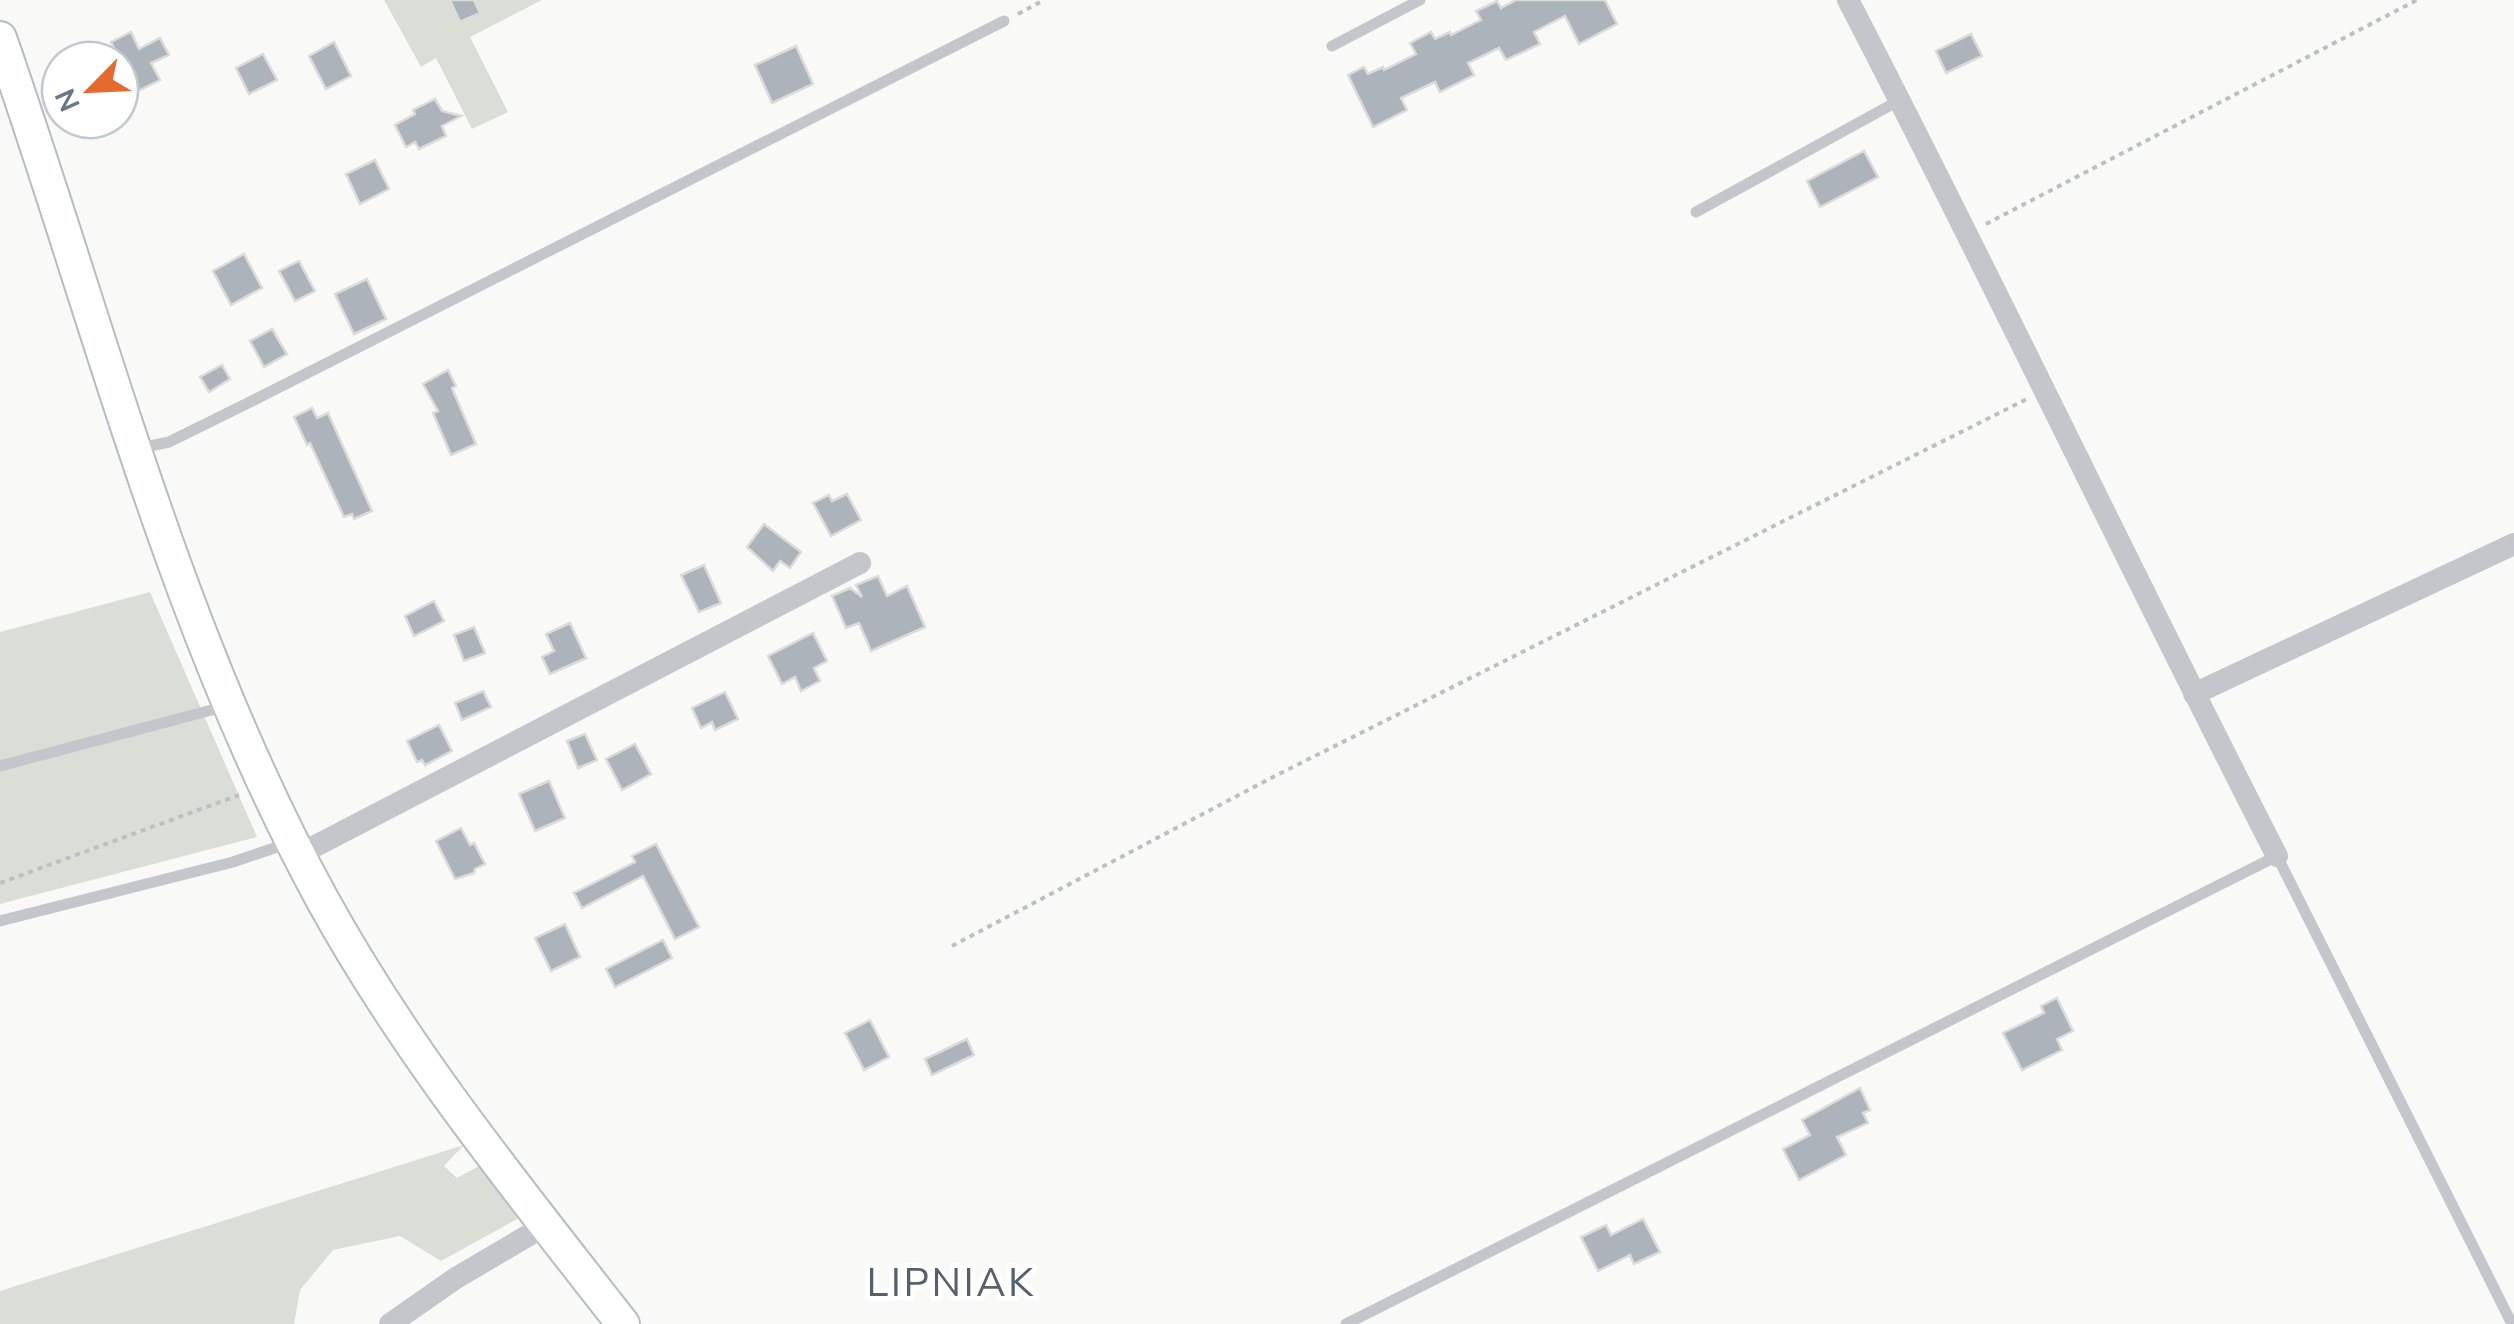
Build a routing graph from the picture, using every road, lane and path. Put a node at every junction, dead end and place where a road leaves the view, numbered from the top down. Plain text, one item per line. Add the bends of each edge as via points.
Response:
1 (1044, 0) edge
2 (1420, 0) edge
3 (1848, 0) edge
4 (2417, 0) edge
5 (1004, 20) joint
6 (0, 38) edge
7 (1332, 46) dead end
8 (1900, 100) junction
9 (1696, 212) dead end
10 (1969, 233) junction
11 (2044, 390) junction
12 (133, 450) junction
13 (2514, 544) edge
14 (860, 564) dead end
15 (2194, 694) junction
16 (230, 704) junction
17 (0, 766) edge
18 (266, 786) junction
19 (296, 848) junction
20 (2277, 856) junction
21 (0, 883) edge
22 (0, 921) edge
23 (952, 946) dead end
24 (546, 1225) junction
25 (390, 1324) edge
26 (623, 1324) edge
27 (1346, 1324) edge
28 (2512, 1324) edge

1 - 5 path
2 - 7 lane
3 - 8 street
4 - 10 path
5 - 12 lane via 169,442
6 - 12 street via 11,90
8 - 9 lane
8 - 10 street
10 - 11 street
11 - 15 street
11 - 23 path
12 - 16 street
13 - 15 street
14 - 19 street
15 - 20 street
16 - 17 lane
16 - 18 street
18 - 19 street
18 - 21 path
19 - 22 lane
19 - 24 street via 400,1027
20 - 27 lane
20 - 28 lane
24 - 25 street
24 - 26 street

